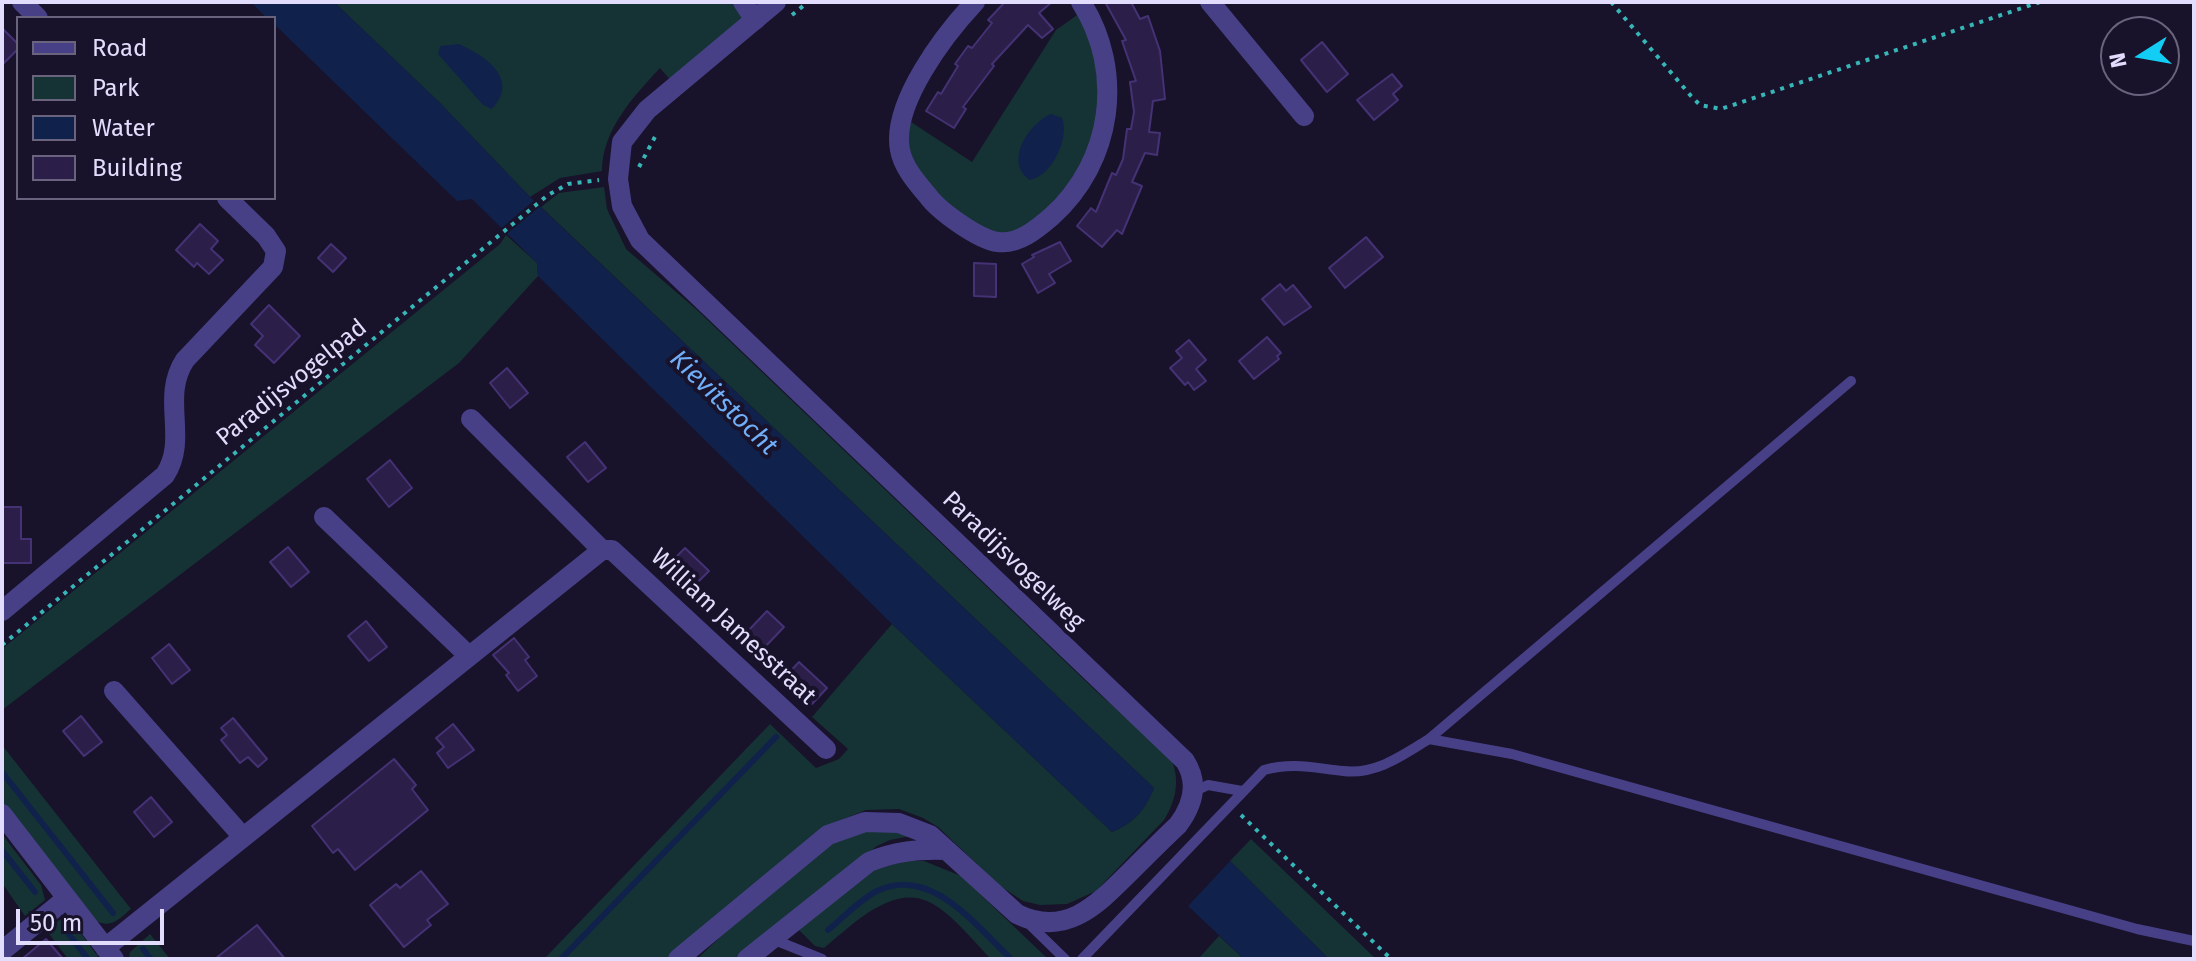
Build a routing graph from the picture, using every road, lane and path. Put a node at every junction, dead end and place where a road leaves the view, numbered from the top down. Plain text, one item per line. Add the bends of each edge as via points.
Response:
1 (743, 2) edge
2 (808, 2) edge
3 (975, 2) edge
4 (1081, 2) edge
5 (1210, 2) edge
6 (1611, 2) edge
7 (2040, 2) edge
8 (782, 10) edge
9 (755, 20) junction
10 (1304, 116) dead end
11 (663, 123) dead end
12 (618, 179) junction
13 (229, 200) edge
14 (1851, 381) dead end
15 (471, 419) dead end
16 (324, 517) dead end
17 (602, 550) junction
18 (2, 611) edge
19 (2, 645) edge
20 (469, 656) junction
21 (114, 691) dead end
22 (1429, 739) junction
23 (826, 749) dead end
24 (1242, 791) junction
25 (1193, 792) junction
26 (1229, 805) junction
27 (2, 814) edge
28 (243, 837) junction
29 (946, 850) junction
30 (67, 898) junction
31 (1017, 914) junction
32 (771, 939) junction
33 (2194, 941) edge
34 (2, 951) edge
35 (110, 953) edge
36 (678, 959) edge
37 (747, 959) edge
38 (822, 959) edge
39 (1065, 959) edge
40 (1082, 959) edge
41 (1391, 959) edge

1 - 9 street
2 - 8 path
3 - 4 street via 919,76 898,133 900,153 937,208 997,242 1015,241 1038,229 1062,207 1094,163 1108,110 1107,68 1093,21
5 - 10 street
6 - 7 path via 1700,105 1721,109
8 - 9 street, Paradijsvogelweg
9 - 12 street, Paradijsvogelweg via 647,110 622,142
11 - 12 path via 643,164
12 - 19 path, Paradijsvogelpad via 568,184 548,195
12 - 25 street, Paradijsvogelweg via 622,206 640,240 1185,761
13 - 18 street via 276,251 273,267 176,374 174,462
14 - 22 lane
15 - 17 street, William Jamesstraat
16 - 20 street
17 - 20 street
17 - 23 street, William Jamesstraat via 612,550
20 - 28 street
21 - 28 street
22 - 24 lane via 1372,769 1346,772 1283,765 1264,770
22 - 33 lane via 1527,758
24 - 25 lane via 1208,785
24 - 26 lane
25 - 31 street via 1178,825 1083,913 1048,923
26 - 40 lane
26 - 41 path
27 - 30 street
28 - 35 street
29 - 31 street
29 - 32 street via 913,849 869,862
29 - 36 street via 930,835 899,823 865,822 828,835
30 - 34 street
30 - 35 street
31 - 39 lane
32 - 37 street
32 - 38 lane

